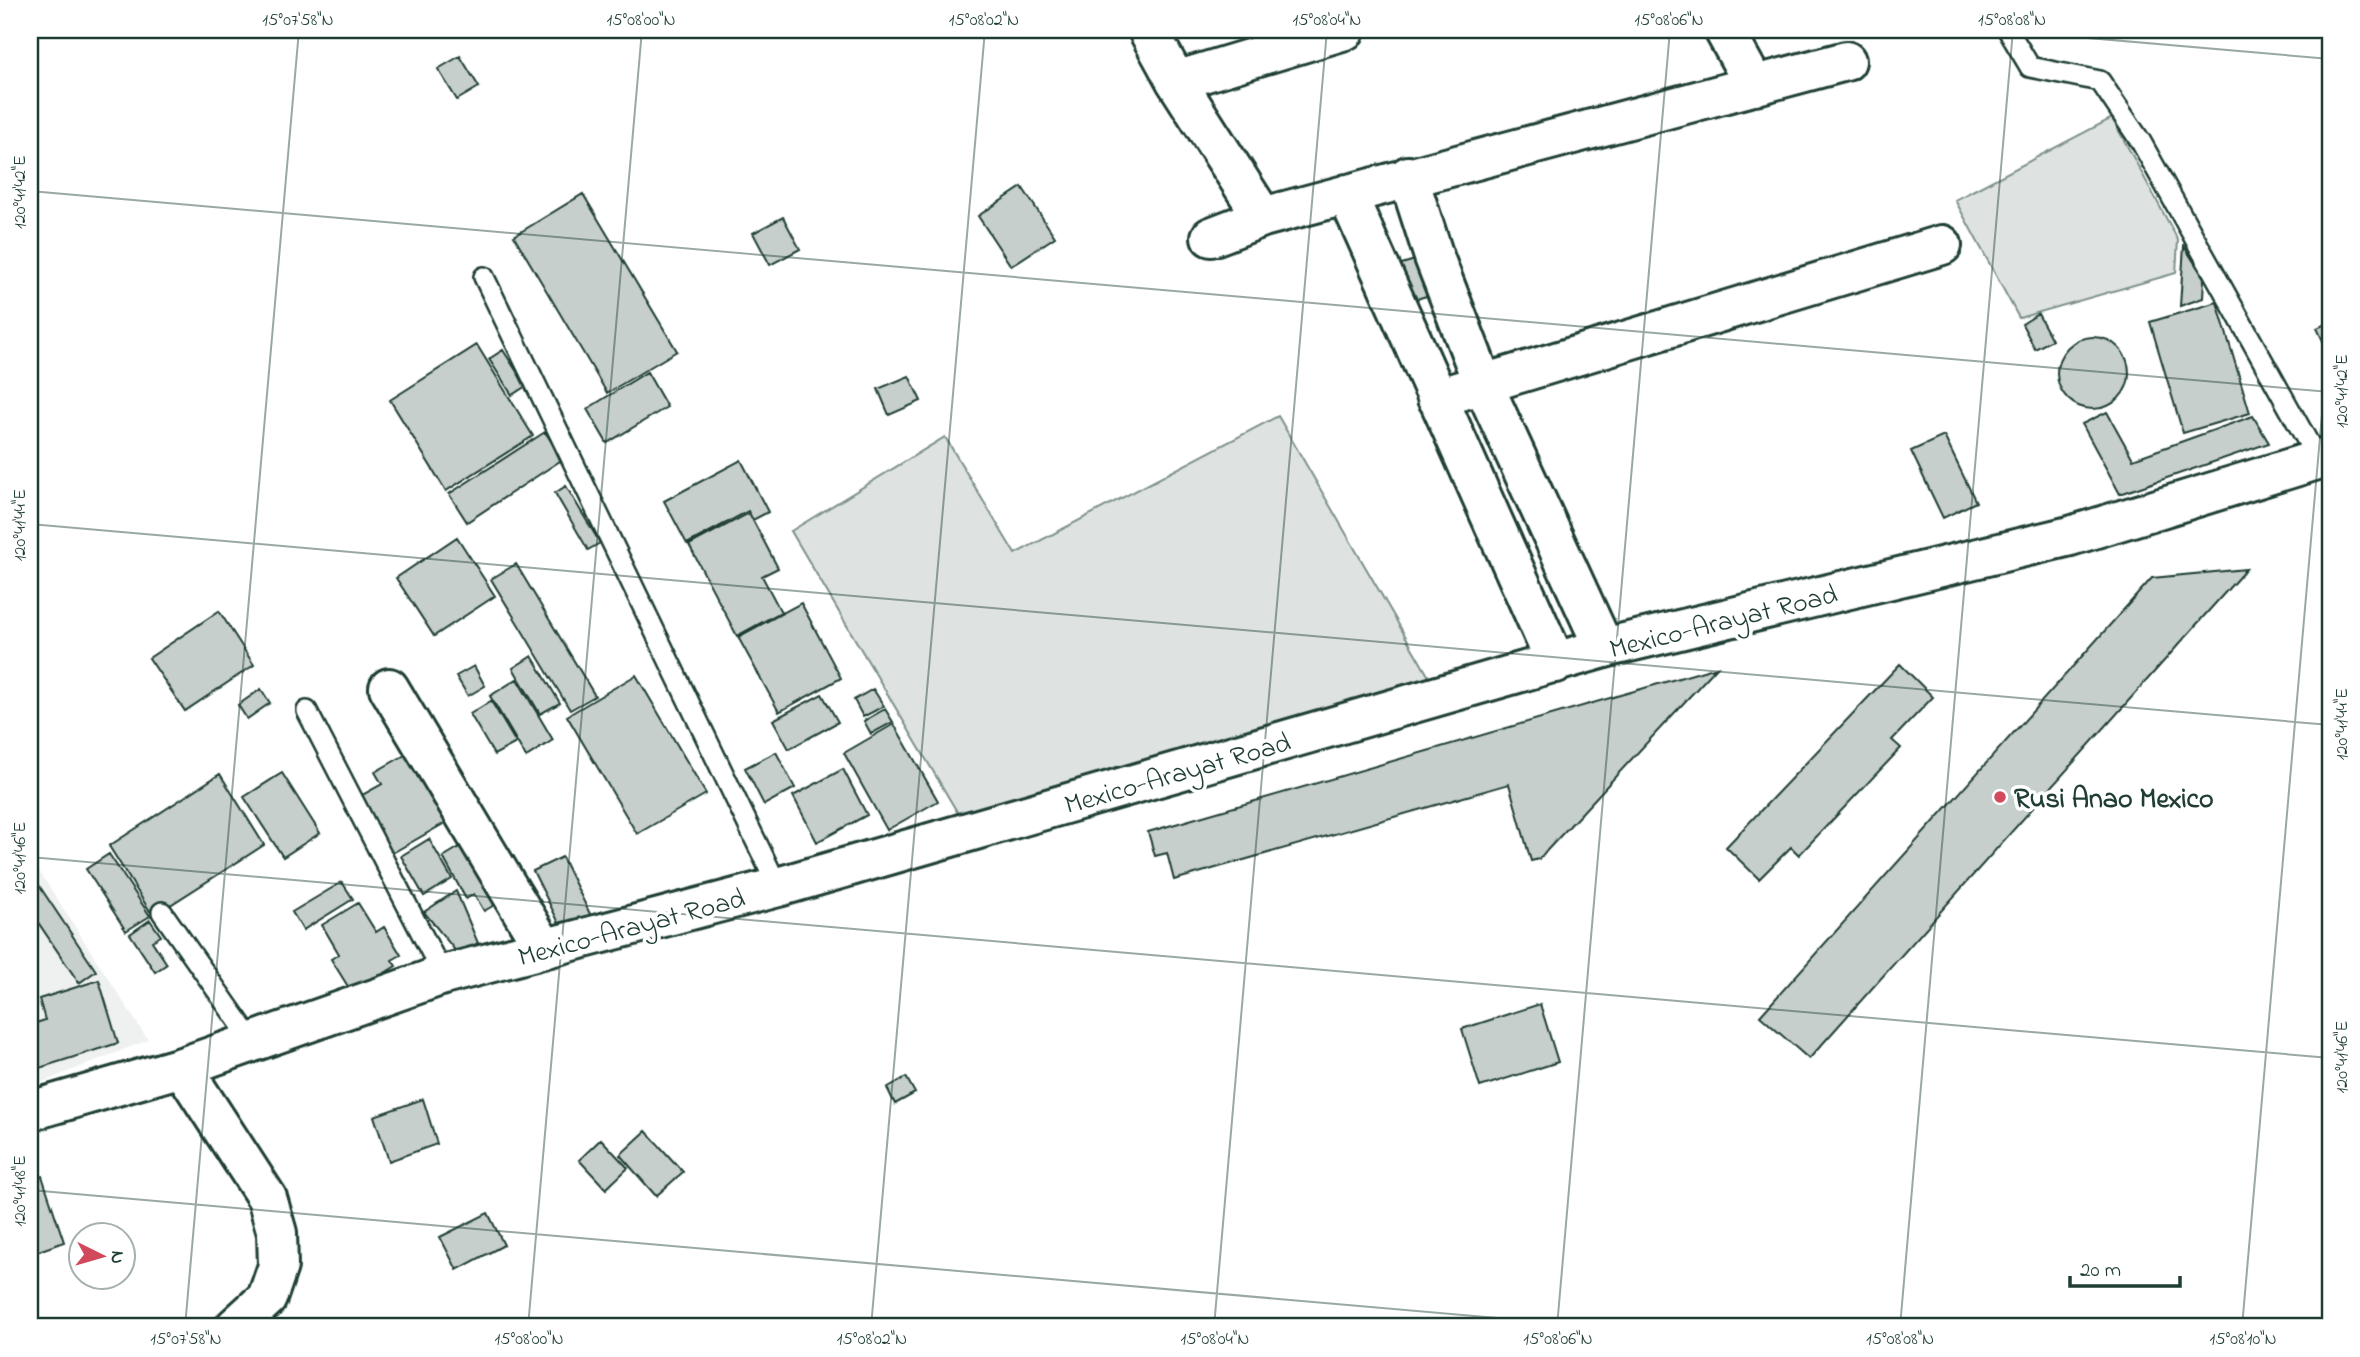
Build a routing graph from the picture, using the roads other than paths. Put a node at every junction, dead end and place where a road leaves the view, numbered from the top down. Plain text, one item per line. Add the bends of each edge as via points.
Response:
1 (1148, 30) edge
2 (1345, 30) edge
3 (1724, 30) edge
4 (2008, 30) edge
5 (1846, 61) dead end
6 (1176, 81) junction
7 (1755, 86) junction
8 (1408, 177) junction
9 (1347, 194) junction
10 (1263, 216) junction
11 (1212, 237) dead end
12 (1942, 245) dead end
13 (484, 277) dead end
14 (1483, 384) junction
15 (1437, 398) junction
16 (2324, 458) edge
17 (1604, 648) junction
18 (1556, 663) junction
19 (389, 688) dead end
20 (307, 711) dead end
21 (778, 887) junction
22 (162, 912) dead end
23 (544, 948) junction
24 (443, 975) junction
25 (253, 1042) junction
26 (182, 1067) junction
27 (30, 1111) edge
28 (235, 1327) edge

1 - 6 street
2 - 6 street
3 - 7 street
4 - 16 lane via 2030,67 2100,81
5 - 7 street
6 - 10 street
7 - 8 street
8 - 9 street
8 - 14 street
9 - 10 street
9 - 15 street
10 - 11 street
12 - 14 street
13 - 21 lane
14 - 15 street
14 - 17 street
15 - 18 street
16 - 17 street, Mexico-Arayat Road via 2070,536
17 - 18 street, Mexico-Arayat Road
18 - 21 street, Mexico-Arayat Road
19 - 23 street
20 - 24 lane
21 - 23 street, Mexico-Arayat Road
22 - 25 lane
23 - 24 street, Mexico-Arayat Road
24 - 25 street, Mexico-Arayat Road
25 - 26 street, Mexico-Arayat Road
26 - 27 street, Mexico-Arayat Road
26 - 28 street via 267,1198 276,1233 278,1266 267,1298

